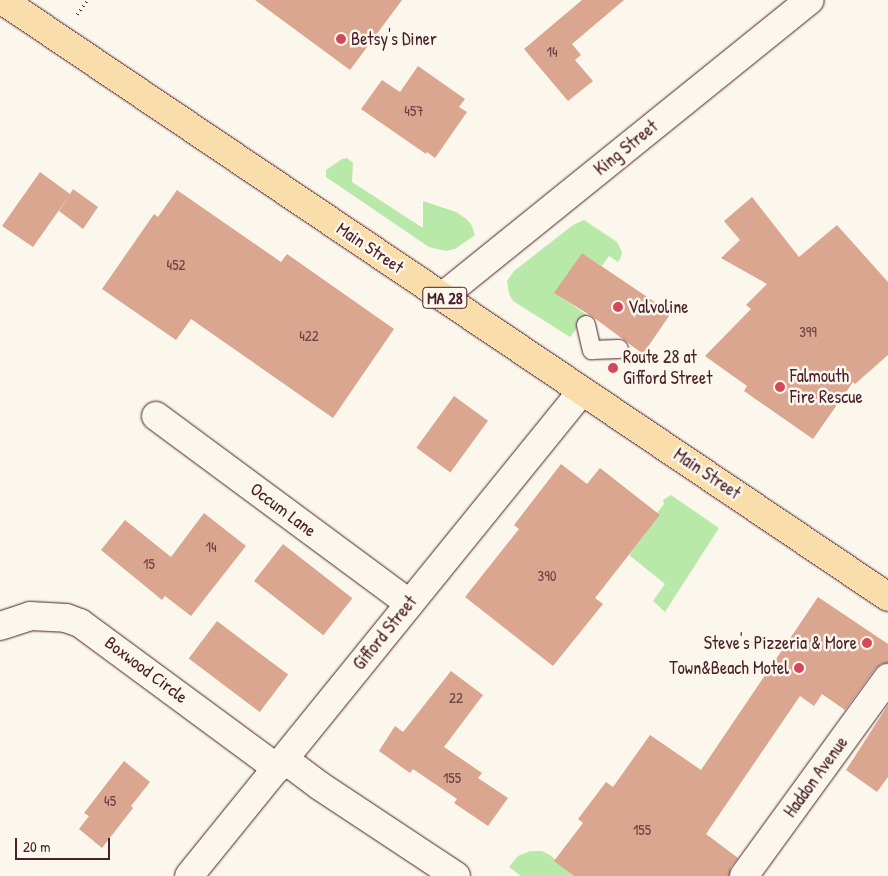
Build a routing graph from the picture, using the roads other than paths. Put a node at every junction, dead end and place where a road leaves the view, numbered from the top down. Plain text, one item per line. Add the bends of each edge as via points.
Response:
1 (2, 0) edge
2 (810, 0) edge
3 (442, 296) junction
4 (586, 325) dead end
5 (619, 348) dead end
6 (582, 391) junction
7 (156, 416) dead end
8 (888, 597) edge
9 (409, 603) junction
10 (0, 626) edge
11 (888, 678) edge
12 (280, 764) junction
13 (189, 876) edge
14 (456, 876) edge
15 (744, 876) edge

1 - 3 main road, Main Street / MA 28
2 - 3 street, King Street
3 - 6 main road, Main Street / MA 28
4 - 5 lane via 592,350
6 - 8 main road, Main Street / MA 28
6 - 9 street, Gifford Street
7 - 9 street, Occum Lane
9 - 12 street, Gifford Street
10 - 12 street, Boxwood Circle via 30,616 66,618 80,623
11 - 15 street, Haddon Avenue
12 - 13 street, Gifford Street
12 - 14 street, Boxwood Circle via 320,786

